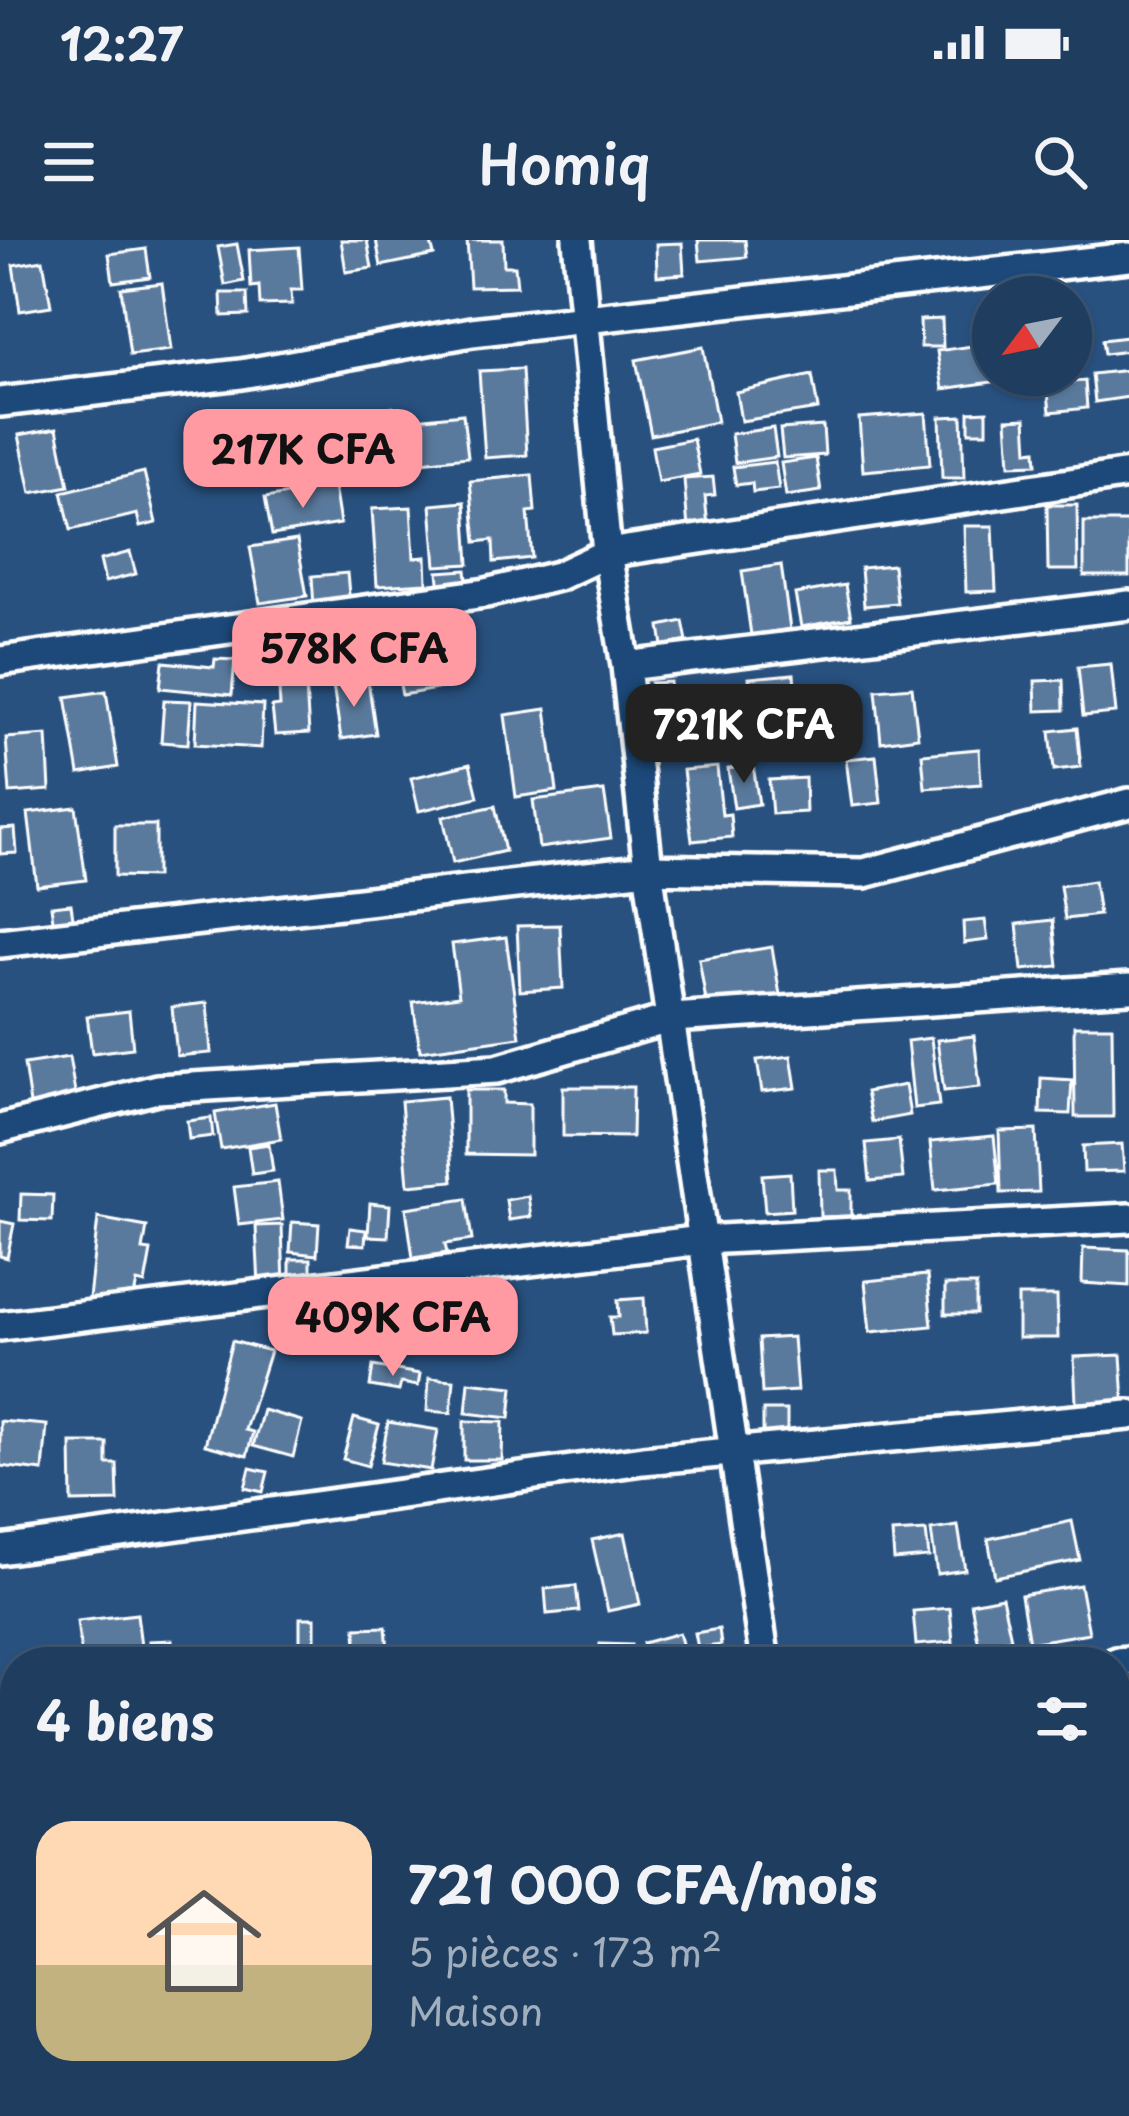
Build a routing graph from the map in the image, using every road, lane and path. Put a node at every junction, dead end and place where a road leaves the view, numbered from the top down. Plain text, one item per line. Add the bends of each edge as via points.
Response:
1 (577, 240) edge
2 (1129, 257) edge
3 (586, 318) junction
4 (0, 402) edge
5 (1129, 474) edge
6 (607, 553) junction
7 (1129, 605) edge
8 (0, 661) edge
9 (626, 666) junction
10 (1129, 802) edge
11 (648, 869) junction
12 (0, 943) edge
13 (1129, 988) edge
14 (672, 1018) junction
15 (0, 1129) edge
16 (1129, 1218) edge
17 (702, 1240) junction
18 (0, 1326) edge
19 (1129, 1415) edge
20 (734, 1454) junction
21 (0, 1550) edge
22 (763, 1647) edge

1 - 3 street
2 - 3 street
3 - 4 street via 241,374
3 - 6 street
5 - 6 street
6 - 8 street via 486,593
6 - 9 street
7 - 9 street
9 - 11 street
10 - 11 street via 863,873
11 - 12 street
11 - 14 street
13 - 14 street
14 - 15 street via 497,1069 157,1088
14 - 17 street
16 - 17 street
17 - 18 street
17 - 20 street
19 - 20 street
20 - 21 street
20 - 22 street

